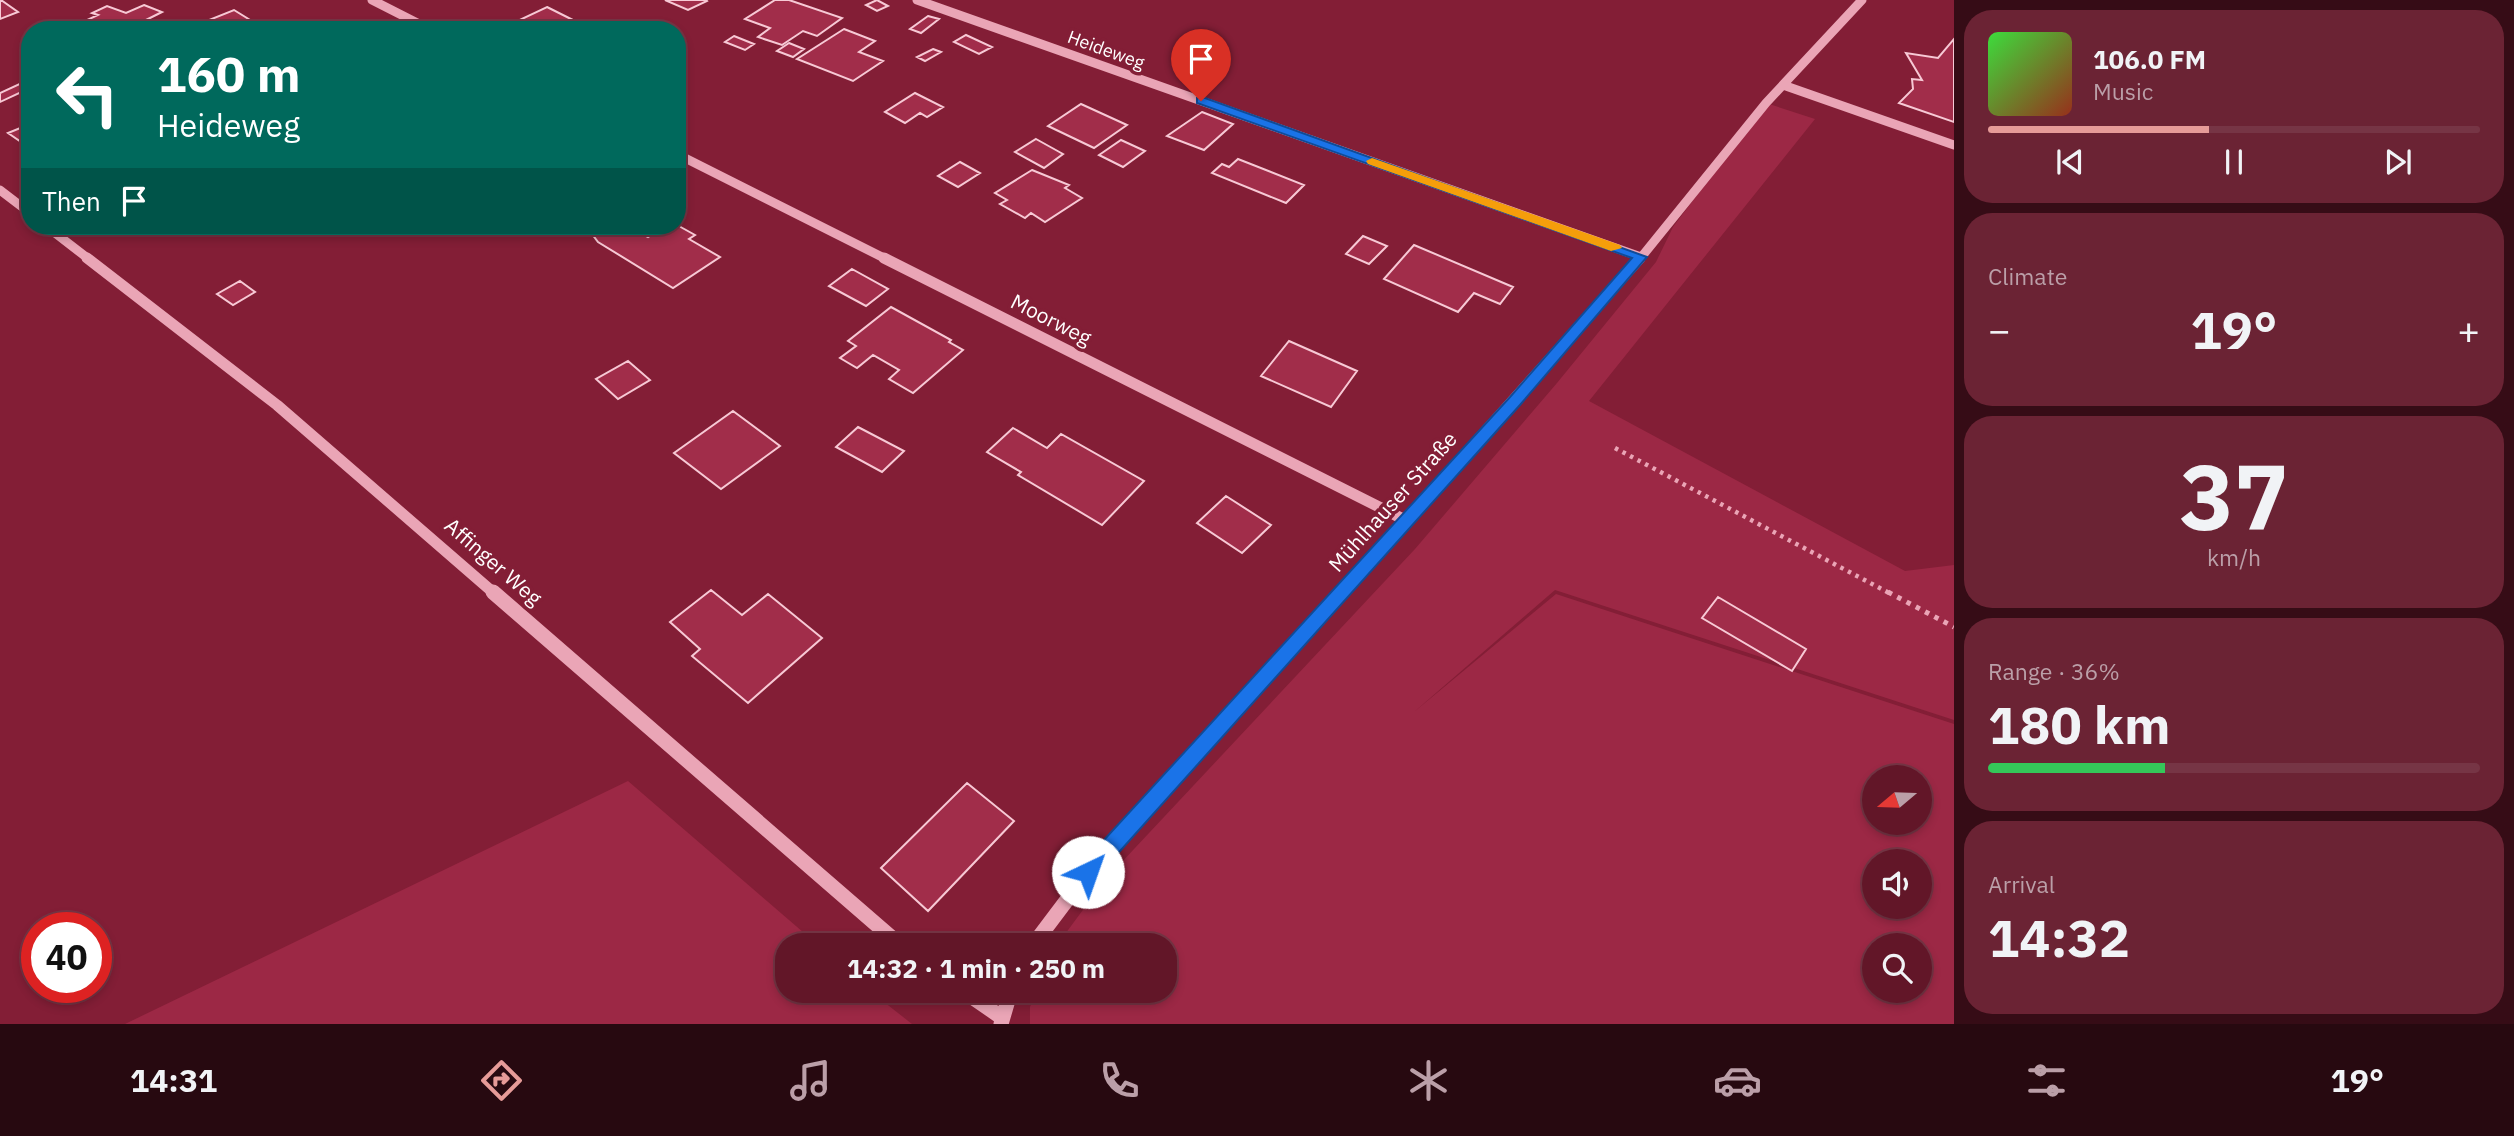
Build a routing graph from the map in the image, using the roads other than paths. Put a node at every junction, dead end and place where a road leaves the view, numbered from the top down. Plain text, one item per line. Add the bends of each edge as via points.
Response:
1 (372, 0) edge
2 (917, 0) edge
3 (1862, 0) edge
4 (413, 21) edge
5 (1783, 85) junction
6 (1954, 145) edge
7 (686, 159) edge
8 (0, 190) edge
9 (21, 206) edge
10 (58, 235) edge
11 (1640, 257) junction
12 (1407, 521) junction
13 (886, 933) edge
14 (1042, 933) edge
15 (978, 1003) edge
16 (1007, 1003) edge
17 (1001, 1021) edge

1 - 4 street
2 - 11 street, Heideweg
3 - 5 street, Mühlhauser Straße
5 - 6 street
5 - 11 street, Mühlhauser Straße
7 - 12 street, Moorweg
8 - 9 street
10 - 13 street, Affinger Weg via 277,405
11 - 12 street, Mühlhauser Straße
12 - 14 street, Mühlhauser Straße via 1088,872
15 - 17 street
16 - 17 street

